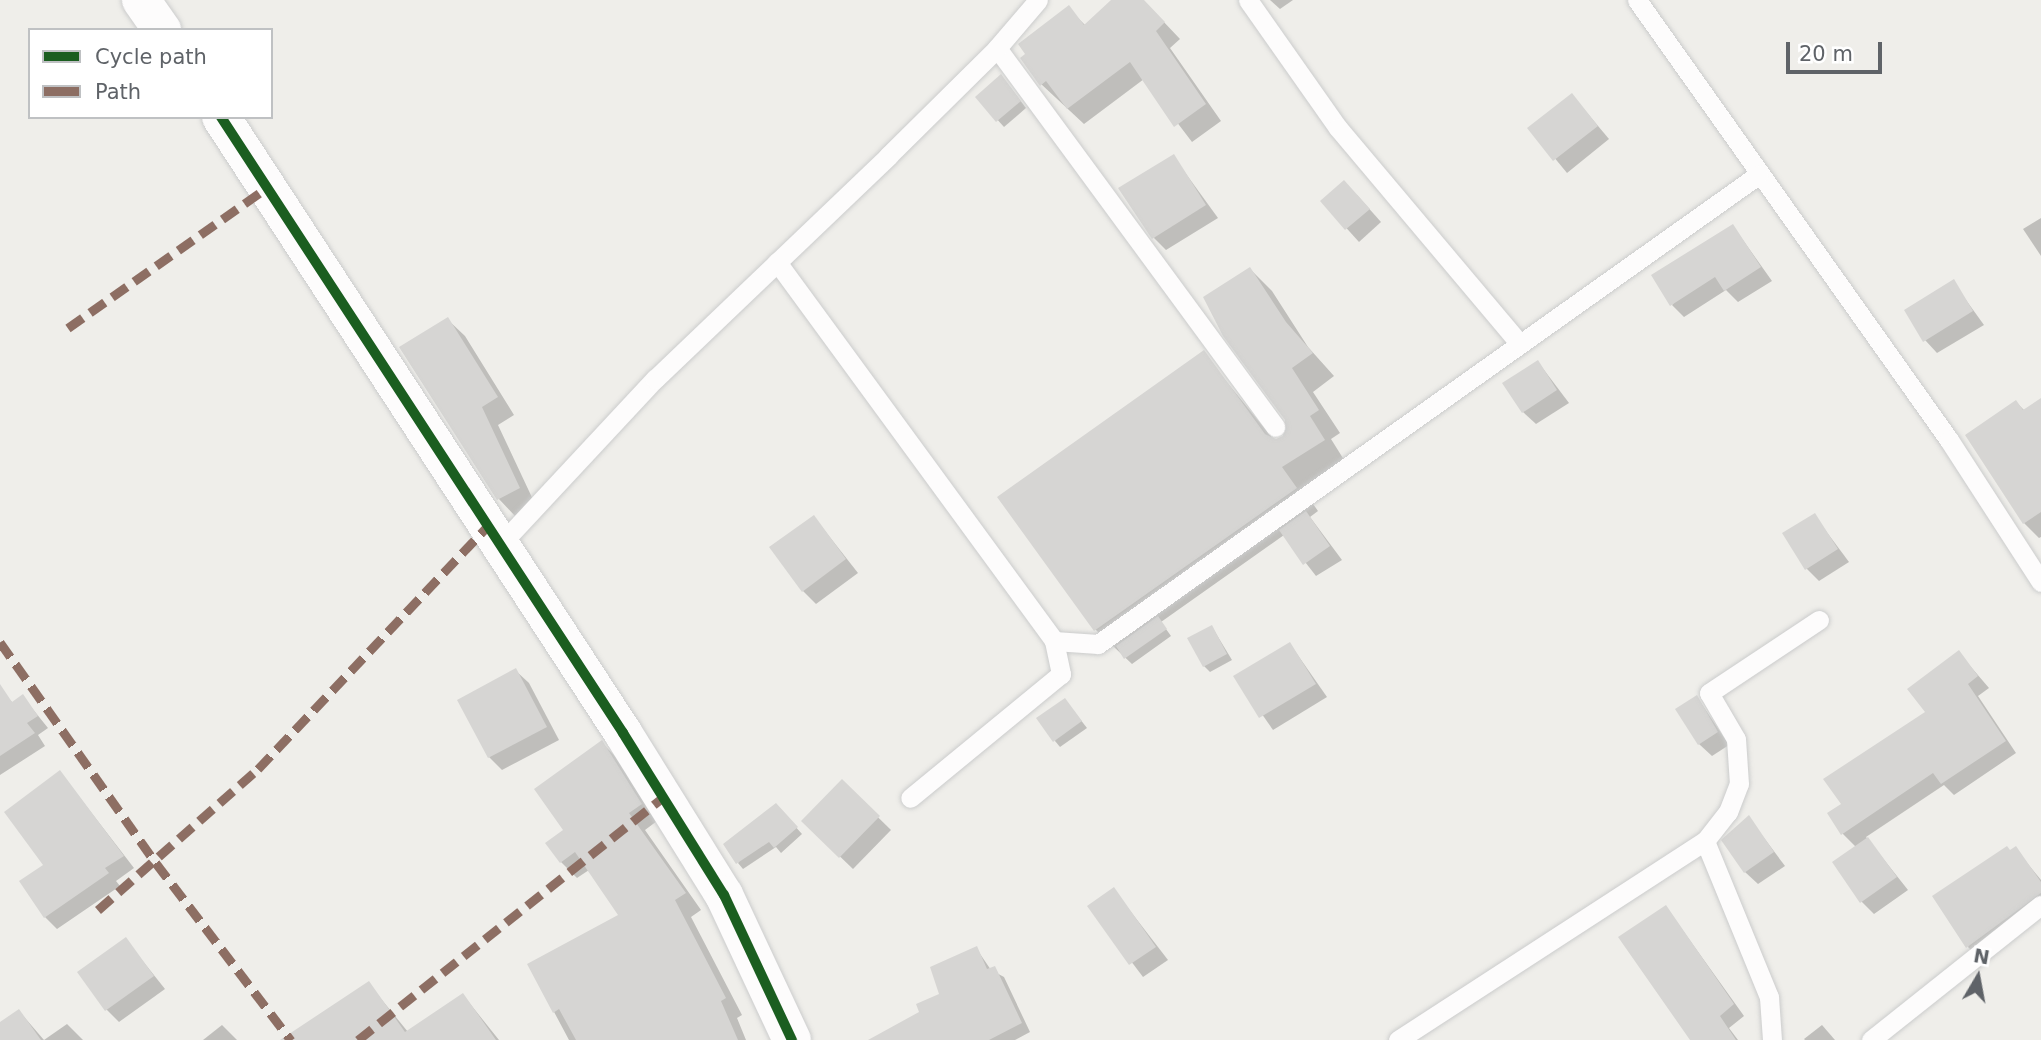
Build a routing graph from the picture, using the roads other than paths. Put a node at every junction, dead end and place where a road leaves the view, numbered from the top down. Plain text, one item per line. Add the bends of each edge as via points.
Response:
1 (141, 0) edge
2 (1038, 0) edge
3 (1248, 0) edge
4 (1637, 0) edge
5 (161, 28) edge
6 (997, 48) junction
7 (222, 119) edge
8 (1758, 175) junction
9 (777, 262) junction
10 (1520, 344) junction
11 (1275, 427) dead end
12 (499, 546) junction
13 (2041, 582) edge
14 (1819, 620) dead end
15 (1054, 641) junction
16 (910, 798) dead end
17 (1705, 841) junction
18 (2041, 905) edge
19 (792, 1040) edge
20 (1398, 1040) edge
21 (1772, 1040) edge
22 (1871, 1040) edge

1 - 5 street
2 - 6 lane
3 - 10 lane via 1338,128
4 - 8 lane
6 - 9 lane
6 - 11 lane
7 - 12 street
8 - 10 lane
8 - 13 lane via 1949,440
9 - 12 lane via 655,379
9 - 15 lane
10 - 15 lane via 1098,644
12 - 19 street via 724,895
14 - 17 lane via 1709,693 1736,739 1738,784 1728,812
15 - 16 lane via 1061,674
17 - 20 lane
17 - 21 lane via 1769,998
18 - 22 lane

